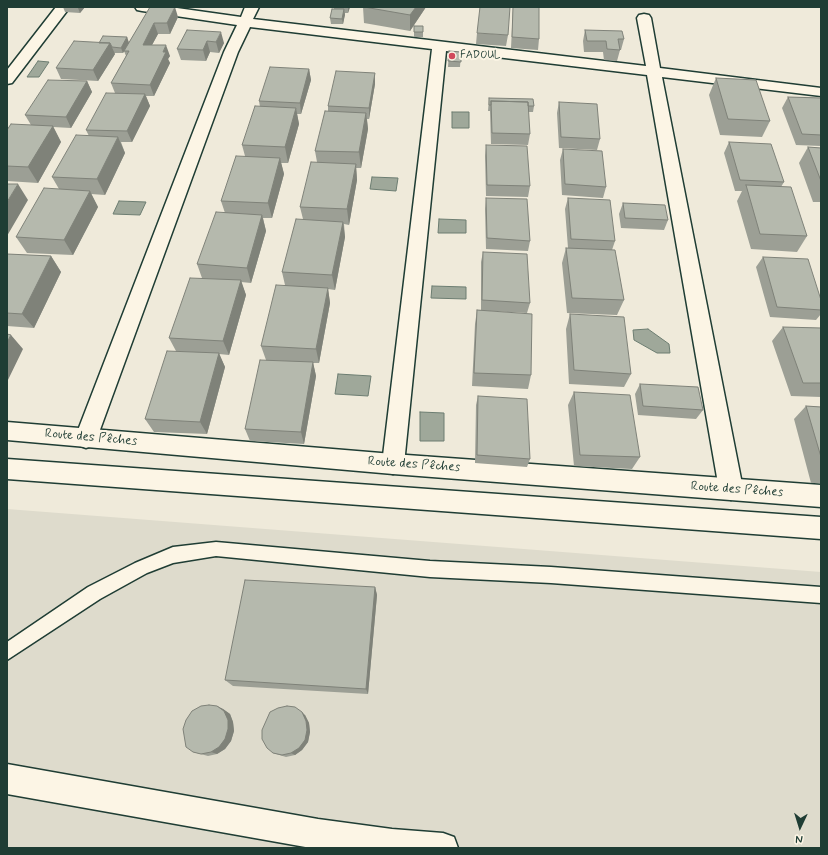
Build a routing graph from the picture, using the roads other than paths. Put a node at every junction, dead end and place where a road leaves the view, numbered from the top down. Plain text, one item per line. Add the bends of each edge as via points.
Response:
1 (63, 7) edge
2 (142, 7) edge
3 (249, 14) edge
4 (644, 18) dead end
5 (439, 46) junction
6 (654, 71) junction
7 (7, 80) edge
8 (821, 92) edge
9 (7, 432) edge
10 (86, 438) junction
11 (393, 464) junction
12 (7, 469) edge
13 (731, 489) junction
14 (821, 496) edge
15 (821, 528) edge
16 (821, 595) edge
17 (7, 652) edge
18 (7, 779) edge
19 (443, 848) edge

1 - 7 street
2 - 3 street
3 - 5 street
3 - 10 street via 231,52
4 - 6 street
5 - 6 street
5 - 11 street
6 - 8 street
6 - 13 street
9 - 10 street, Route des Pêches
10 - 11 street, Route des Pêches
11 - 13 street, Route des Pêches
12 - 15 street
13 - 14 street, Route des Pêches
16 - 17 lane via 551,575 430,569 216,549 173,555 141,568 94,593
18 - 19 street via 318,834

